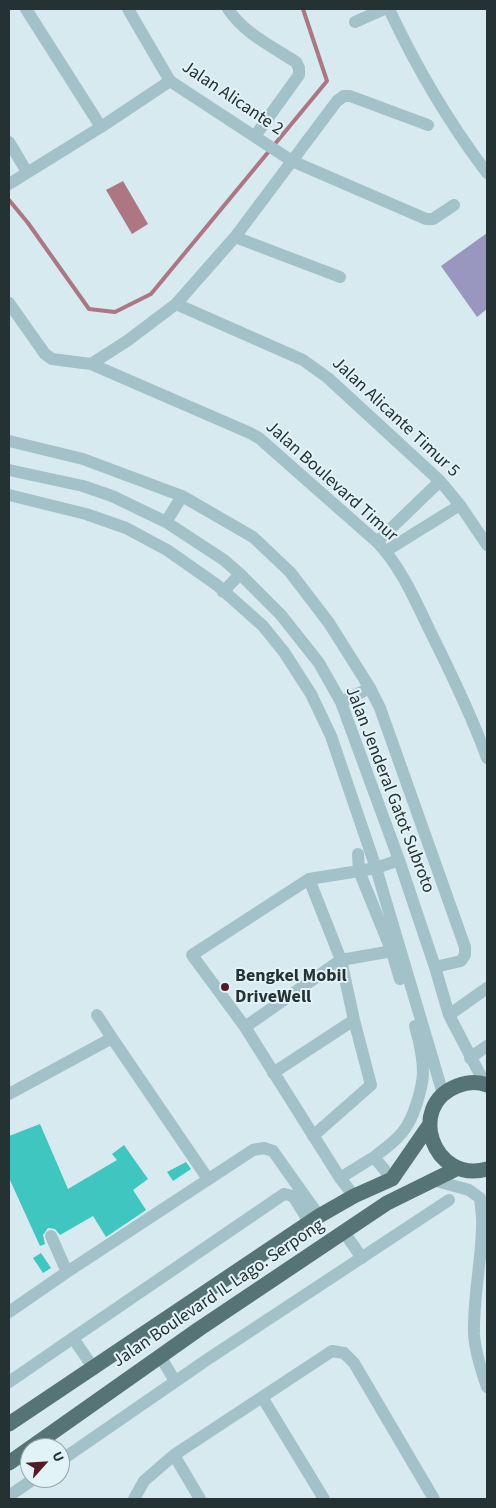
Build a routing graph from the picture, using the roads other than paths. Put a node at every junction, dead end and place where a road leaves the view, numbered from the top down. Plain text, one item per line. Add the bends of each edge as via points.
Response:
1 (26, 9) edge
2 (128, 9) edge
3 (228, 9) edge
4 (384, 9) edge
5 (389, 9) edge
6 (355, 22) dead end
7 (170, 81) junction
8 (426, 124) dead end
9 (101, 127) junction
10 (258, 138) junction
11 (9, 142) edge
12 (289, 159) junction
13 (487, 173) edge
14 (18, 178) edge
15 (454, 205) dead end
16 (235, 237) junction
17 (340, 277) dead end
18 (9, 303) edge
19 (176, 304) junction
20 (91, 364) junction
21 (9, 441) edge
22 (9, 470) edge
23 (440, 481) junction
24 (9, 495) edge
25 (182, 496) junction
26 (460, 506) junction
27 (166, 522) junction
28 (484, 531) edge
29 (487, 545) edge
30 (382, 547) junction
31 (240, 574) junction
32 (223, 592) junction
33 (370, 688) junction
34 (341, 702) junction
35 (487, 758) edge
36 (358, 854) dead end
37 (399, 860) junction
38 (376, 868) junction
39 (359, 871) junction
40 (309, 879) junction
41 (396, 951) junction
42 (341, 960) junction
43 (435, 967) junction
44 (487, 988) edge
45 (97, 1015) dead end
46 (448, 1015) junction
47 (354, 1020) junction
48 (245, 1027) junction
49 (112, 1038) junction
50 (487, 1046) edge
51 (470, 1058) junction
52 (273, 1073) junction
53 (486, 1084) edge
54 (9, 1094) edge
55 (443, 1094) junction
56 (430, 1124) junction
57 (313, 1136) junction
58 (374, 1156) junction
59 (458, 1168) junction
60 (487, 1169) edge
61 (208, 1178) junction
62 (340, 1178) junction
63 (392, 1179) junction
64 (433, 1180) junction
65 (354, 1196) junction
66 (449, 1200) dead end
67 (315, 1219) junction
68 (344, 1232) junction
69 (51, 1236) dead end
70 (362, 1258) junction
71 (67, 1272) junction
72 (9, 1296) edge
73 (184, 1308) junction
74 (11, 1311) edge
75 (199, 1329) junction
76 (73, 1338) junction
77 (160, 1356) junction
78 (94, 1369) junction
79 (175, 1381) junction
80 (9, 1382) edge
81 (487, 1387) edge
82 (262, 1397) junction
83 (9, 1424) edge
84 (70, 1454) edge
85 (174, 1455) junction
86 (9, 1463) edge
87 (21, 1488) edge
88 (9, 1496) edge
89 (134, 1499) edge
90 (200, 1499) edge
91 (324, 1499) edge
92 (434, 1499) edge

1 - 9 street
2 - 7 street, Jalan Alicante 2
3 - 10 street via 237,22 296,62 299,68 299,75
4 - 6 street
5 - 13 street via 434,98
7 - 9 street
7 - 10 street, Jalan Alicante 2
8 - 12 street via 344,96
9 - 14 street
10 - 12 street, Jalan Alicante 2
11 - 14 street
12 - 15 street, Jalan Alicante 2 via 426,219 433,219
12 - 16 street
16 - 17 street
16 - 19 street
18 - 20 street, Jalan Boulevard Timur via 45,354 52,359
19 - 20 street
19 - 23 street, Jalan Alicante Timur 5 via 316,368
20 - 30 street, Jalan Boulevard Timur via 259,438
21 - 25 street via 82,458
22 - 27 street, Jalan Jenderal Gatot Subroto via 83,486
23 - 26 street, Jalan Alicante Timur 5
23 - 30 street
24 - 32 street, Jalan Jenderal Gatot Subroto via 86,514 126,528 167,550
25 - 27 street
25 - 33 street via 253,537 290,572 330,624
26 - 28 street, Jalan Alicante Timur 5
26 - 30 street
27 - 31 street, Jalan Jenderal Gatot Subroto
28 - 29 street, Jalan Alicante Timur 5
30 - 35 street, Jalan Boulevard Timur via 420,610 472,716
31 - 32 street
31 - 34 street, Jalan Jenderal Gatot Subroto via 281,614 318,663
32 - 38 street, Jalan Jenderal Gatot Subroto via 263,626 310,694 331,736
33 - 34 street
33 - 43 street via 401,764 465,947 461,961
34 - 37 street, Jalan Jenderal Gatot Subroto
36 - 39 street
37 - 38 street
37 - 43 street, Jalan Jenderal Gatot Subroto
38 - 39 street
38 - 41 street, Jalan Jenderal Gatot Subroto
39 - 40 street
39 - 41 street
40 - 42 street
40 - 48 street via 192,954
41 - 42 street
41 - 55 street, Jalan Jenderal Gatot Subroto
41 - 58 street via 418,1037 423,1073 407,1126 389,1146
42 - 47 street
42 - 48 street
43 - 46 street, Jalan Jenderal Gatot Subroto
44 - 46 street
45 - 49 street
46 - 51 street, Jalan Jenderal Gatot Subroto
47 - 52 street
47 - 57 street via 371,1085
48 - 52 street
49 - 54 street
49 - 61 street
50 - 51 street
51 - 53 street, Jalan Jenderal Gatot Subroto
52 - 57 street
53 - 55 main road via 463,1084
55 - 56 main road via 436,1103
56 - 59 main road via 432,1140 440,1155
56 - 63 main road
57 - 62 street
58 - 62 street
58 - 63 street
59 - 60 main road via 469,1171
59 - 64 main road, Jalan Boulevard IL Lago. Serpong
61 - 67 street via 253,1150 264,1148 273,1152
61 - 71 street
62 - 65 street
63 - 65 main road, Jalan Boulevard IL Lago. Serpong
64 - 68 main road, Jalan Boulevard IL Lago. Serpong via 388,1203
64 - 81 street via 468,1190 480,1198 483,1227 474,1336
65 - 67 main road, Jalan Boulevard IL Lago. Serpong
66 - 70 street
67 - 73 main road, Jalan Boulevard IL Lago. Serpong
67 - 76 street via 293,1196 284,1194
68 - 70 street
68 - 75 main road, Jalan Boulevard IL Lago. Serpong
69 - 71 street
70 - 79 street
71 - 74 street
72 - 74 street
73 - 75 main road
73 - 78 main road, Jalan Boulevard IL Lago. Serpong
75 - 77 main road, Jalan Boulevard IL Lago. Serpong
76 - 78 street
76 - 80 street
77 - 79 street
77 - 86 main road, Jalan Boulevard IL Lago. Serpong
78 - 83 main road, Jalan Boulevard IL Lago. Serpong
79 - 84 street
82 - 85 street
82 - 91 street
82 - 92 street via 332,1351 344,1353 354,1363
85 - 89 street via 144,1481
85 - 90 street
87 - 88 street

